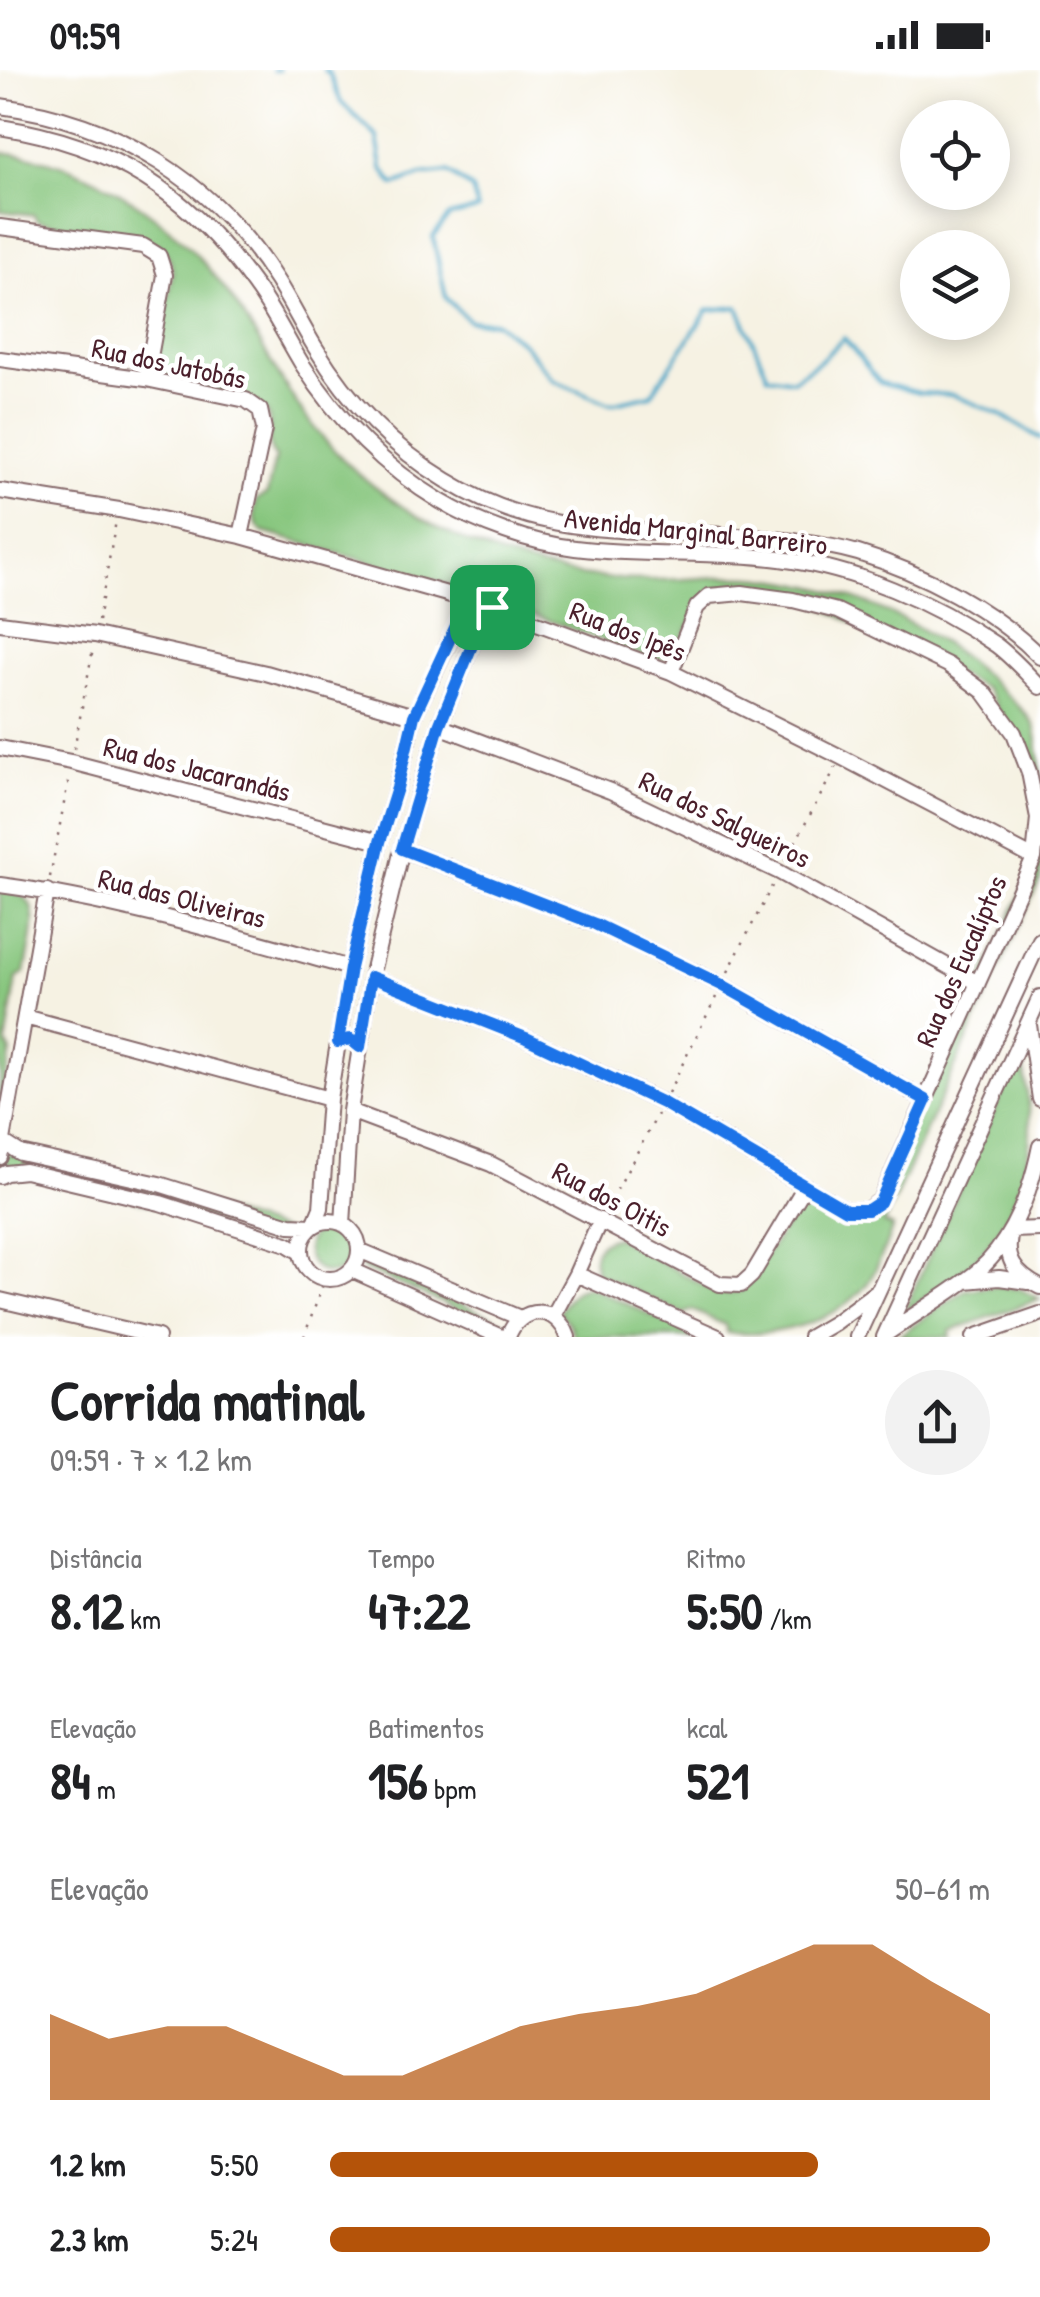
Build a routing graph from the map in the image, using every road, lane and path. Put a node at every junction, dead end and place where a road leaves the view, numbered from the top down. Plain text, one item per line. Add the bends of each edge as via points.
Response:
1 (0, 106) edge
2 (0, 127) edge
3 (0, 227) edge
4 (0, 359) edge
5 (146, 379) junction
6 (0, 491) edge
7 (118, 510) junction
8 (241, 536) junction
9 (457, 596) junction
10 (492, 607) junction
11 (0, 623) edge
12 (95, 635) junction
13 (1040, 657) edge
14 (671, 672) junction
15 (1040, 686) edge
16 (414, 716) junction
17 (439, 726) junction
18 (0, 748) edge
19 (72, 762) junction
20 (397, 788) junction
21 (419, 792) junction
22 (380, 842) junction
23 (402, 849) junction
24 (1034, 858) junction
25 (0, 885) edge
26 (48, 891) junction
27 (366, 907) junction
28 (387, 914) junction
29 (1040, 940) edge
30 (350, 968) junction
31 (371, 977) junction
32 (978, 983) junction
33 (1040, 998) edge
34 (25, 1017) junction
35 (1029, 1023) junction
36 (338, 1042) junction
37 (360, 1047) junction
38 (329, 1099) junction
39 (1040, 1099) edge
40 (926, 1100) junction
41 (350, 1112) junction
42 (1040, 1146) edge
43 (1, 1150) edge
44 (0, 1176) edge
45 (806, 1186) junction
46 (600, 1220) junction
47 (343, 1224) junction
48 (314, 1225) junction
49 (1040, 1228) edge
50 (1012, 1230) junction
51 (359, 1250) junction
52 (300, 1252) junction
53 (352, 1270) junction
54 (576, 1274) junction
55 (325, 1279) junction
56 (961, 1282) junction
57 (1034, 1284) edge
58 (878, 1290) junction
59 (0, 1300) edge
60 (1040, 1314) edge
61 (552, 1316) junction
62 (520, 1318) junction
63 (885, 1336) edge
64 (158, 1337) edge
65 (304, 1337) edge
66 (505, 1337) edge
67 (568, 1337) edge
68 (718, 1337) edge
69 (810, 1337) edge
70 (857, 1337) edge
71 (974, 1337) edge

1 - 13 street, Avenida Marginal Barreiro via 85,125 189,181 240,231 357,406 396,446 446,481 497,508 592,530 806,542 858,554 968,601
2 - 15 street, Avenida Marginal Barreiro via 85,147 148,178 206,225 256,287 338,416 386,465 442,503 510,533 574,548 778,559 844,572 938,609 999,648
3 - 5 street via 143,246 159,256 165,274
4 - 5 street, Rua dos Jatobás
5 - 8 street, Rua dos Jatobás via 246,400 260,410 264,429
6 - 7 street, Rua dos Ipês
7 - 8 street, Rua dos Ipês
7 - 12 path
8 - 9 street, Rua dos Ipês
9 - 10 street, Rua dos Ipês
9 - 16 street via 460,617
10 - 14 street, Rua dos Ipês
10 - 17 street
11 - 12 street
12 - 16 street via 266,673
12 - 19 path
14 - 24 street, Rua dos Ipês
14 - 24 street, Rua dos Eucalíptos via 697,607 709,596 742,593 836,611 948,665 984,692 1014,732 1038,818
16 - 20 street
17 - 21 street
17 - 32 street, Rua dos Salgueiros via 610,791 779,872
18 - 19 street, Rua dos Jacarandás
19 - 22 street, Rua dos Jacarandás
19 - 26 path
20 - 21 street
20 - 22 street
21 - 23 street
22 - 27 street
23 - 28 street
23 - 40 street via 611,932 722,985
24 - 32 street, Rua dos Eucalíptos
25 - 26 street, Rua das Oliveiras
26 - 30 street, Rua das Oliveiras
26 - 34 street
27 - 28 street
27 - 30 street
28 - 31 street
29 - 58 street
30 - 36 street
31 - 37 street
31 - 45 street via 526,1038 663,1103
32 - 40 street, Rua dos Eucalíptos
33 - 35 street
34 - 38 street
34 - 43 street
35 - 39 street
35 - 63 street
36 - 37 street via 350,1039
36 - 38 street
37 - 41 street
38 - 48 street
40 - 45 street, Rua dos Eucalíptos via 880,1202 868,1210 846,1210
41 - 46 street, Rua dos Oitis via 492,1164
41 - 47 street
42 - 50 street
43 - 48 street via 158,1184 290,1225
44 - 52 street via 24,1170 160,1203
45 - 46 street, Rua dos Oitis via 741,1284 720,1284
46 - 54 street
47 - 48 street
47 - 51 street
48 - 52 street
49 - 50 street
50 - 56 street
50 - 57 street via 1010,1260
51 - 53 street
51 - 62 street
52 - 55 street via 308,1270
53 - 55 street
53 - 66 street
54 - 61 street
54 - 68 street
55 - 65 path
56 - 57 street via 999,1278
56 - 63 street
58 - 69 street
58 - 70 street
59 - 64 street
60 - 71 street
61 - 62 street
61 - 67 street
62 - 66 street

